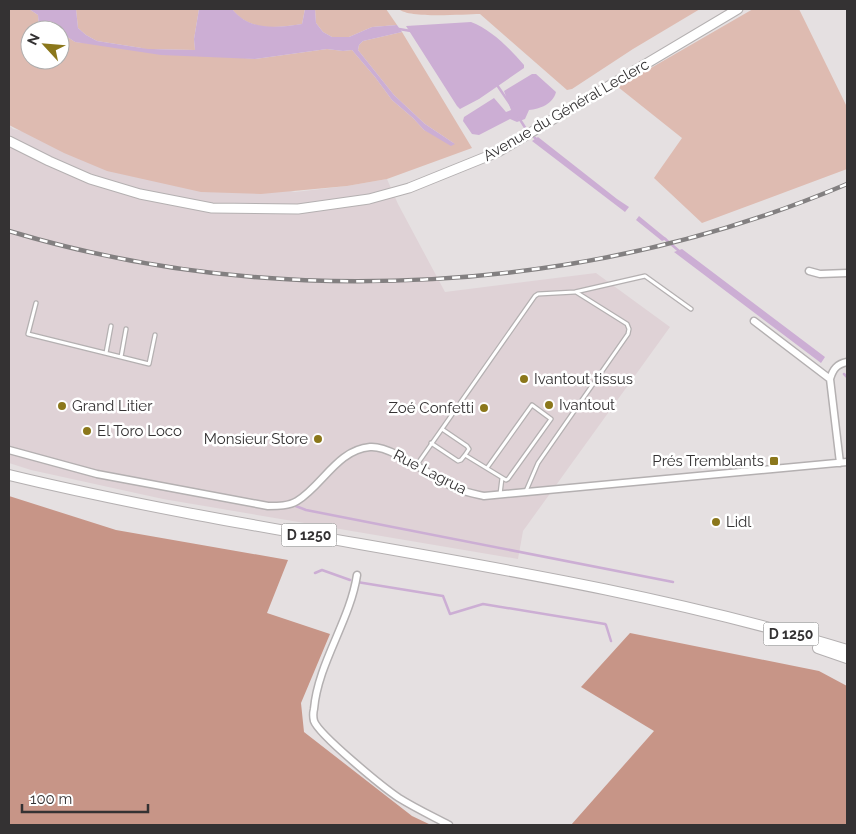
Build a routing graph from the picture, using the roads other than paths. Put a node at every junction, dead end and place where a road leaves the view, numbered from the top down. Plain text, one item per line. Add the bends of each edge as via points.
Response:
1 (738, 9) edge
2 (9, 141) edge
3 (809, 271) dead end
4 (847, 273) edge
5 (575, 292) junction
6 (36, 304) dead end
7 (691, 309) dead end
8 (754, 321) dead end
9 (111, 326) dead end
10 (126, 329) dead end
11 (154, 336) dead end
12 (106, 353) junction
13 (122, 357) junction
14 (847, 362) edge
15 (830, 379) junction
16 (442, 429) junction
17 (431, 443) junction
18 (9, 450) edge
19 (465, 455) junction
20 (844, 462) edge
21 (416, 466) junction
22 (487, 468) junction
23 (9, 475) edge
24 (502, 478) junction
25 (526, 493) junction
26 (500, 495) junction
27 (357, 575) dead end
28 (735, 619) junction
29 (847, 650) edge
30 (847, 658) edge
31 (449, 825) edge

1 - 2 main road, Avenue du Général Leclerc via 498,152 369,200 298,209 212,208 140,194 90,179
3 - 4 street
5 - 7 lane via 646,276
5 - 16 lane via 535,296
5 - 25 lane via 627,324 628,334 538,463
6 - 12 lane via 28,334
8 - 15 street
9 - 12 lane
10 - 13 lane
11 - 13 lane via 149,364
12 - 13 lane
14 - 15 street via 835,367
15 - 20 street
16 - 17 lane
16 - 19 lane via 467,446 469,450
17 - 19 lane via 458,460
17 - 21 lane
18 - 21 street, Rue Lagrua via 97,474 268,506 296,502 342,459 361,449 386,449
19 - 22 lane
20 - 25 street, Rue Lagrua
21 - 26 street, Rue Lagrua via 456,489 484,496
22 - 24 lane
22 - 24 lane via 530,407 534,406 550,417 550,422 508,479
23 - 28 main road, D 1250 via 170,510 481,564
24 - 26 lane
25 - 26 street, Rue Lagrua
27 - 31 street via 319,684 314,721 359,766 396,796
28 - 29 main road, D 1250
28 - 30 main road

